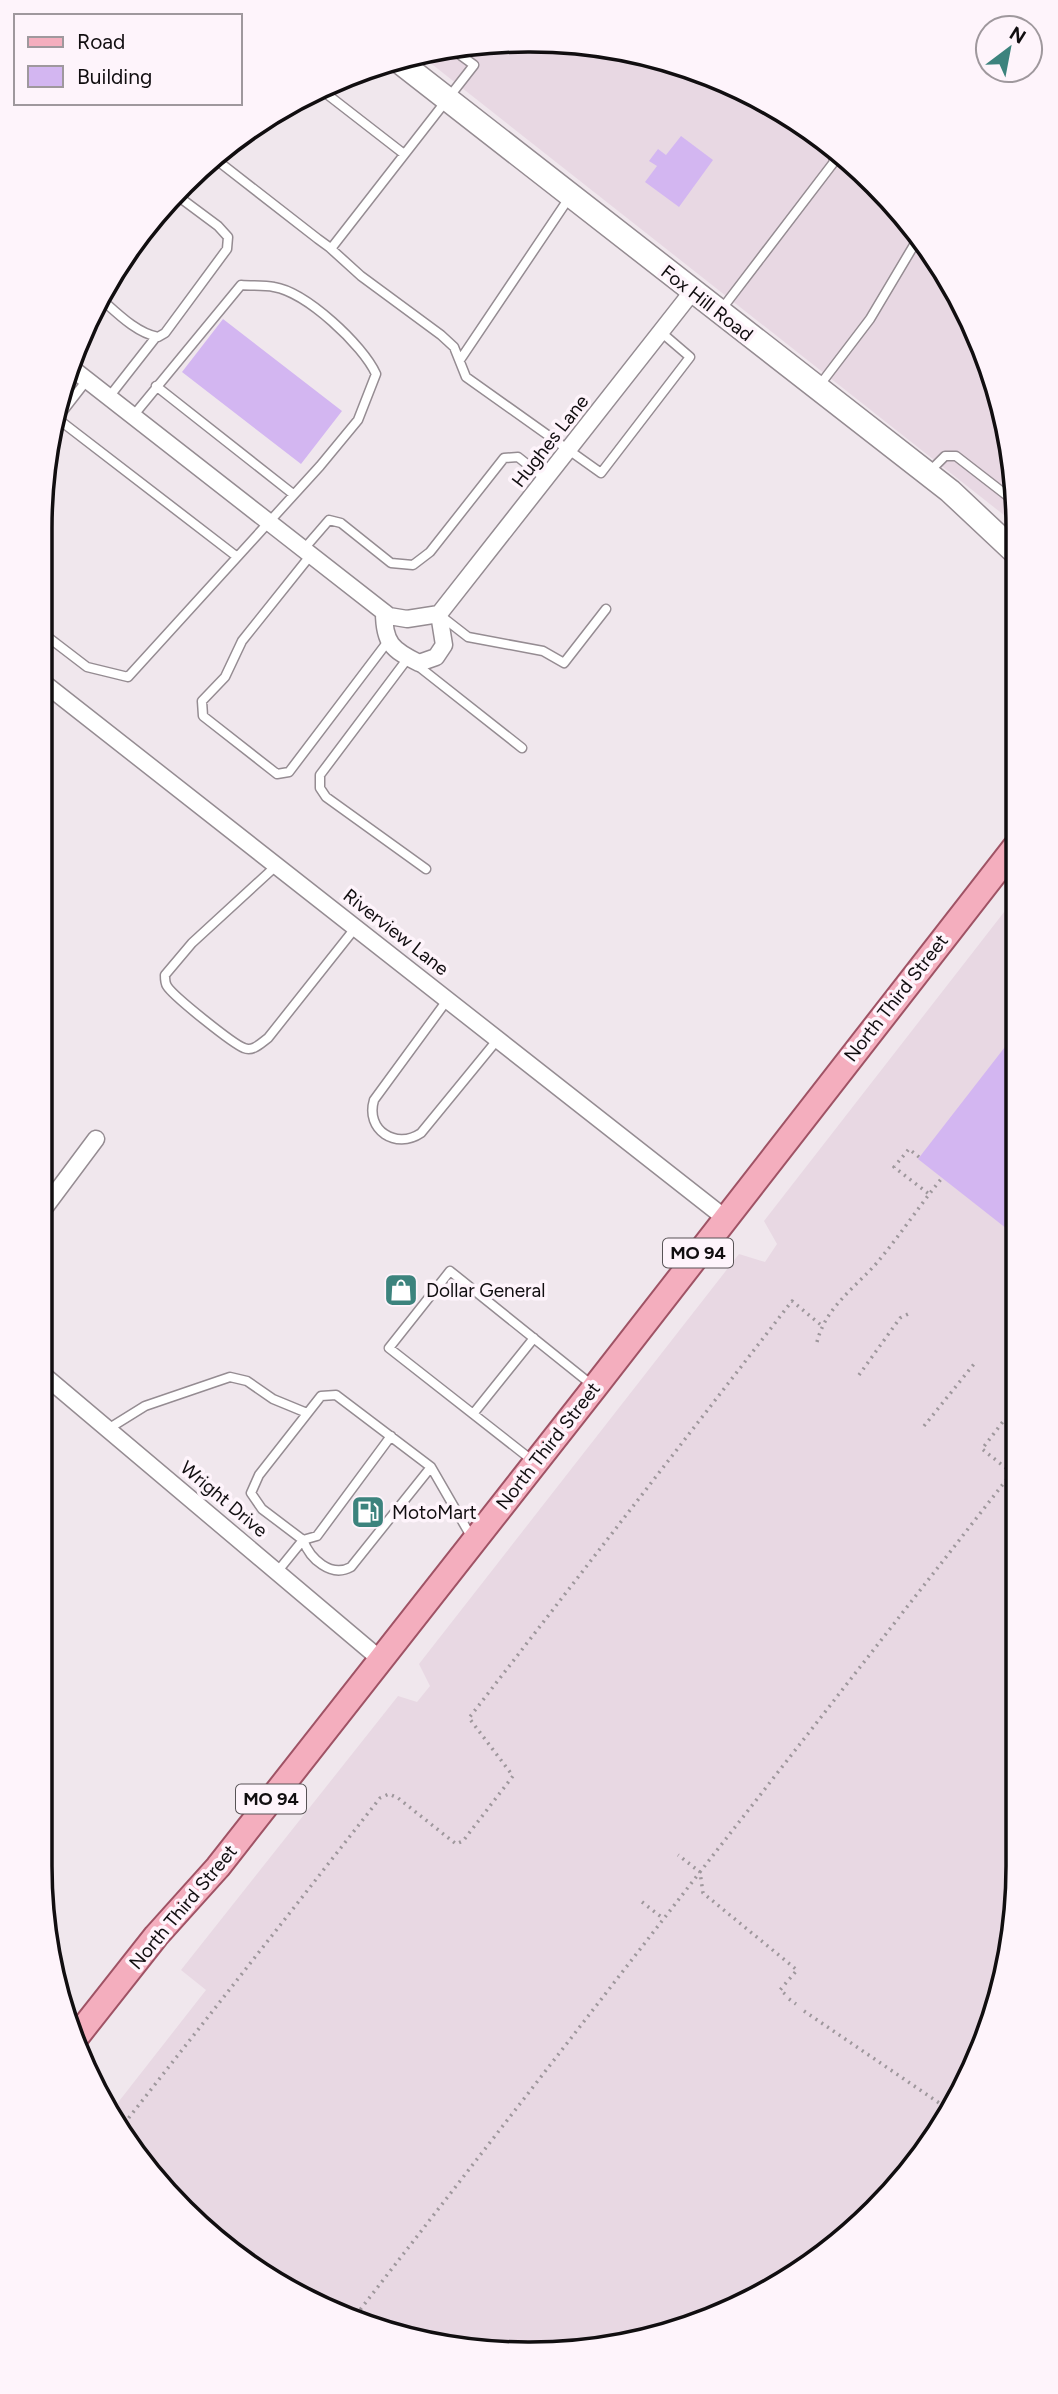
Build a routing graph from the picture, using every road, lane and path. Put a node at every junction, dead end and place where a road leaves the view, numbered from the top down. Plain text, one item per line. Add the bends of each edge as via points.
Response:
1 (464, 58) edge
2 (407, 69) edge
3 (330, 97) edge
4 (447, 100) junction
5 (404, 155) junction
6 (833, 163) edge
7 (223, 165) edge
8 (570, 196) junction
9 (184, 201) edge
10 (329, 247) junction
11 (913, 247) edge
12 (692, 292) junction
13 (109, 305) edge
14 (719, 312) junction
15 (662, 333) junction
16 (156, 337) junction
17 (460, 360) junction
18 (79, 374) edge
19 (87, 380) junction
20 (156, 386) junction
21 (817, 388) junction
22 (109, 397) junction
23 (70, 403) edge
24 (133, 416) junction
25 (65, 423) edge
26 (570, 450) junction
27 (928, 474) junction
28 (547, 480) junction
29 (1003, 492) edge
30 (293, 494) junction
31 (267, 522) junction
32 (1006, 543) edge
33 (306, 553) junction
34 (236, 556) junction
35 (606, 609) dead end
36 (384, 611) junction
37 (439, 614) junction
38 (52, 640) edge
39 (389, 640) junction
40 (408, 658) junction
41 (52, 689) edge
42 (522, 748) dead end
43 (1006, 858) edge
44 (277, 865) junction
45 (426, 869) dead end
46 (356, 927) junction
47 (447, 999) junction
48 (498, 1039) junction
49 (96, 1139) dead end
50 (919, 1157) dead end
51 (942, 1178) dead end
52 (929, 1194) junction
53 (52, 1198) edge
54 (724, 1218) junction
55 (911, 1313) dead end
56 (821, 1325) junction
57 (534, 1338) junction
58 (817, 1342) dead end
59 (974, 1364) dead end
60 (859, 1375) dead end
61 (52, 1382) edge
62 (595, 1387) junction
63 (307, 1413) junction
64 (473, 1414) junction
65 (1006, 1420) edge
66 (924, 1426) dead end
67 (108, 1429) junction
68 (391, 1436) junction
69 (536, 1463) junction
70 (431, 1468) junction
71 (1006, 1468) edge
72 (1006, 1480) edge
73 (303, 1540) junction
74 (474, 1541) junction
75 (277, 1572) junction
76 (380, 1659) junction
77 (678, 1855) dead end
78 (700, 1872) junction
79 (642, 1902) dead end
80 (664, 1919) junction
81 (785, 1994) dead end
82 (789, 1998) dead end
83 (796, 2004) dead end
84 (804, 2011) dead end
85 (82, 2029) edge
86 (941, 2104) edge
87 (127, 2120) edge
88 (360, 2310) edge

1 - 4 lane via 474,65
2 - 4 street, Fox Hill Road
3 - 5 lane
4 - 5 lane
4 - 8 street, Fox Hill Road
5 - 10 lane
6 - 14 lane
7 - 10 lane
8 - 12 street, Fox Hill Road
8 - 17 lane
9 - 16 lane via 228,237 227,249 165,332
10 - 17 lane via 441,335
11 - 21 lane via 870,319
12 - 14 street, Fox Hill Road
12 - 15 street, Hughes Lane
13 - 16 lane
14 - 21 street, Fox Hill Road
15 - 26 street, Hughes Lane
15 - 26 lane via 691,356 601,473
16 - 22 lane
17 - 26 lane via 466,377
18 - 19 street
19 - 22 street
19 - 23 lane
20 - 24 lane
20 - 30 lane
20 - 30 lane via 242,285 277,287 325,314 368,356 376,374 358,420
21 - 27 street, Fox Hill Road
22 - 24 street
24 - 31 street
25 - 34 lane
26 - 28 street, Hughes Lane
27 - 29 lane via 945,456 956,456
27 - 32 street, Fox Hill Road
28 - 33 lane via 519,457 504,458 430,552 413,565 391,563 341,523 329,520
28 - 37 street, Hughes Lane
30 - 31 lane
31 - 33 street
31 - 34 lane
33 - 36 street
33 - 39 lane via 242,642 225,677 202,701 203,716 277,774 289,772
34 - 38 lane via 128,677 87,667
35 - 37 lane via 564,663 543,651 468,637
36 - 37 street via 407,618
36 - 39 street
37 - 40 street via 444,645 436,657 419,663
39 - 40 street via 394,652
40 - 42 lane
40 - 45 lane via 320,775 320,788 326,797
41 - 44 street, Riverview Lane
43 - 54 main road, North Third Street / MO 94
44 - 46 street, Riverview Lane
44 - 46 lane via 192,943 165,975 166,985 230,1039 254,1049 268,1038
46 - 47 street, Riverview Lane
47 - 48 street, Riverview Lane
47 - 48 lane via 374,1100 370,1113 375,1128 393,1140 409,1141 421,1133
48 - 54 street, Riverview Lane
49 - 53 street
50 - 52 path via 909,1149 894,1167
51 - 52 path
52 - 56 path
54 - 62 main road, North Third Street / MO 94
55 - 60 path via 900,1318
56 - 58 path
56 - 87 path via 792,1301 469,1718 513,1776 463,1841 456,1844 398,1798 389,1794 380,1798
57 - 62 lane
57 - 64 lane
57 - 64 lane via 450,1271 389,1348
59 - 66 path
61 - 67 street, Wright Drive
62 - 69 main road, North Third Street / MO 94
63 - 67 lane via 273,1399 247,1381 230,1377 145,1406
63 - 68 lane via 321,1396 336,1395
63 - 73 lane via 259,1475 251,1493 262,1509
64 - 69 lane
65 - 71 path via 982,1450
67 - 75 street, Wright Drive
68 - 70 lane
68 - 73 lane via 317,1536
69 - 74 main road, North Third Street / MO 94
70 - 73 lane via 343,1572 333,1571 308,1554
70 - 74 lane
72 - 78 path
73 - 75 lane
74 - 76 main road, North Third Street / MO 94
75 - 76 street, Wright Drive
76 - 85 main road, North Third Street / MO 94 via 218,1867
77 - 78 path
78 - 80 path
78 - 81 path via 703,1893 797,1970 780,1990
79 - 80 path
80 - 88 path
82 - 83 path
84 - 86 path

